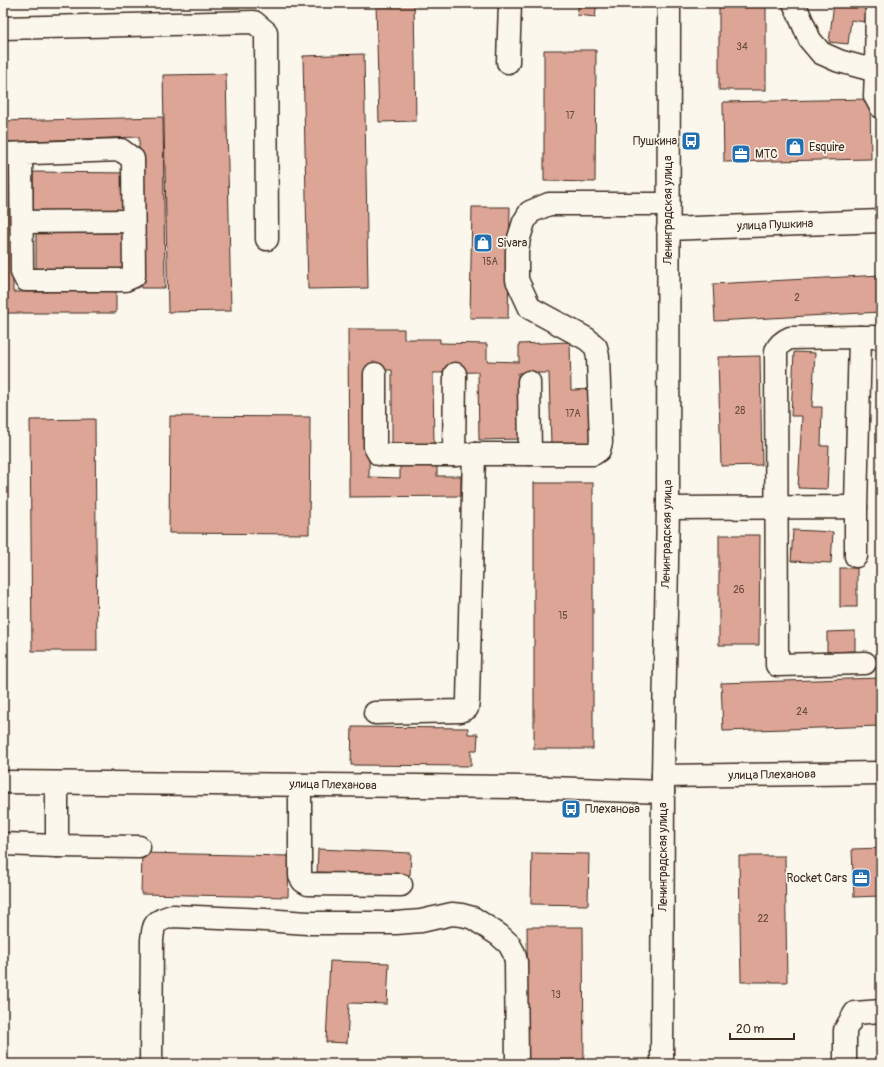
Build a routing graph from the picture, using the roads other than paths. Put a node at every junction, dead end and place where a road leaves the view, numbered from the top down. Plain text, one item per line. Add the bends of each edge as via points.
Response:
1 (510, 3) edge
2 (669, 3) edge
3 (794, 3) edge
4 (877, 3) edge
5 (3, 28) edge
6 (508, 62) dead end
7 (876, 71) junction
8 (881, 107) edge
9 (12, 154) edge
10 (668, 204) junction
11 (881, 220) edge
12 (134, 221) junction
13 (22, 222) junction
14 (668, 229) junction
15 (266, 239) dead end
16 (870, 337) edge
17 (375, 374) dead end
18 (455, 374) dead end
19 (529, 382) dead end
20 (464, 454) junction
21 (530, 454) junction
22 (856, 507) junction
23 (668, 508) junction
24 (777, 508) junction
25 (856, 556) dead end
26 (865, 663) dead end
27 (375, 713) dead end
28 (881, 774) edge
29 (3, 782) edge
30 (57, 783) junction
31 (663, 784) junction
32 (300, 785) junction
33 (3, 844) edge
34 (57, 846) junction
35 (139, 848) dead end
36 (401, 885) dead end
37 (881, 1011) edge
38 (151, 1064) edge
39 (517, 1064) edge
40 (662, 1064) edge
41 (845, 1064) edge

1 - 6 main road
2 - 10 main road, Ленинградская улица
3 - 7 main road via 810,40 821,52 839,61
4 - 7 main road
5 - 15 main road via 254,22 266,32
7 - 8 main road via 875,96
9 - 12 main road via 121,150 133,159
9 - 13 main road
10 - 14 main road, Ленинградская улица
10 - 21 main road via 549,204 530,212 524,222 517,251 518,280 530,308 587,339 596,347 601,442 599,450 593,454
11 - 14 main road, улица Пушкина
12 - 13 main road
12 - 13 main road via 134,276 125,280 26,280 22,272
14 - 23 main road, Ленинградская улица
16 - 22 main road
16 - 24 main road via 790,338 778,346
17 - 20 main road via 375,447 379,454
18 - 20 main road
19 - 21 main road
20 - 21 main road
20 - 27 main road via 467,708 460,711
22 - 24 main road
22 - 25 main road
23 - 24 main road
23 - 31 main road, Ленинградская улица
24 - 26 main road via 777,665
28 - 31 main road, улица Плеханова
29 - 30 main road, улица Плеханова
30 - 32 main road, улица Плеханова
30 - 34 main road
31 - 32 main road, улица Плеханова via 522,787
31 - 40 main road, Ленинградская улица
32 - 36 main road via 300,876 303,881 308,884
33 - 34 main road
34 - 35 main road
37 - 41 main road via 855,1013 845,1030
38 - 39 main road via 152,940 154,926 160,920 172,916 307,923 396,923 452,914 473,918 499,934 514,953

